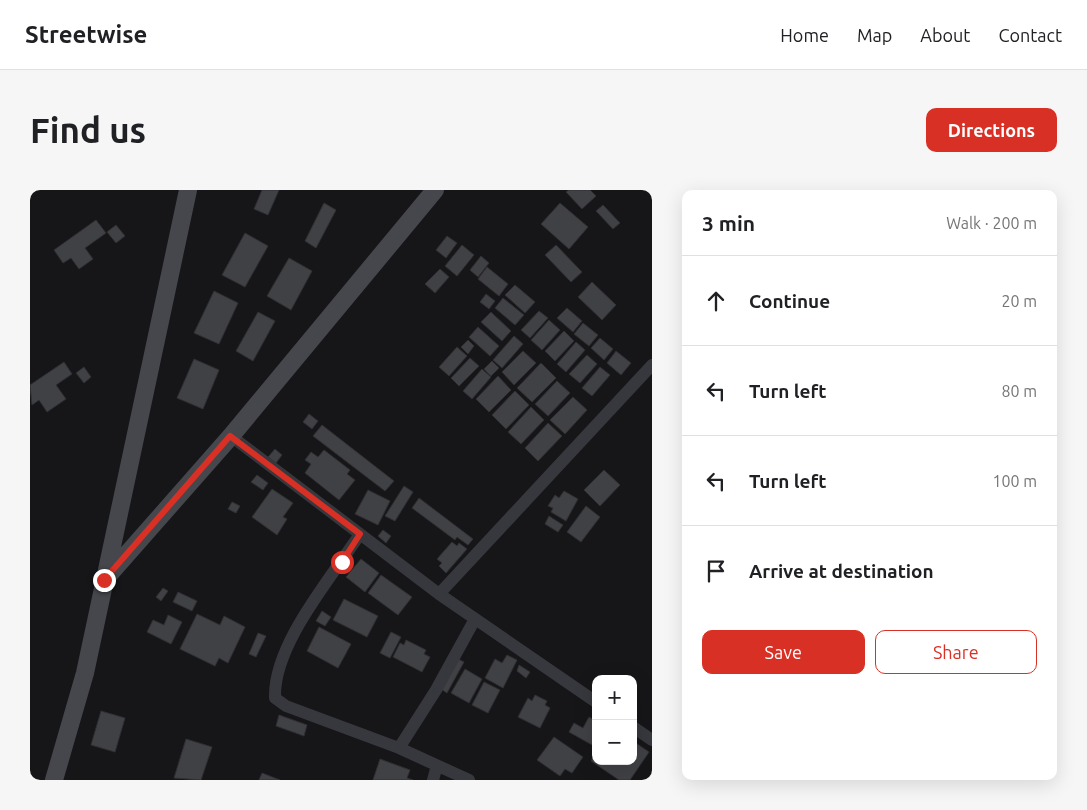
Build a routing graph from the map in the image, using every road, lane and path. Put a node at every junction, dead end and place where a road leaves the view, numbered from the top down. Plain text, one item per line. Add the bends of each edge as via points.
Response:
1 (188, 190) edge
2 (435, 190) edge
3 (652, 365) edge
4 (230, 436) junction
5 (360, 534) junction
6 (104, 580) junction
7 (439, 594) junction
8 (475, 619) junction
9 (592, 699) edge
10 (637, 730) edge
11 (652, 740) edge
12 (399, 748) junction
13 (434, 764) junction
14 (54, 780) edge
15 (433, 780) edge
16 (469, 780) edge

1 - 6 street
2 - 4 street
3 - 7 street
4 - 5 street
4 - 6 street
5 - 7 street
5 - 12 street via 303,617 280,663 274,682 275,698 286,706
6 - 14 street via 85,673
7 - 8 street
8 - 9 street
8 - 12 street via 427,706
10 - 11 street
12 - 13 street
13 - 15 street
13 - 16 street

